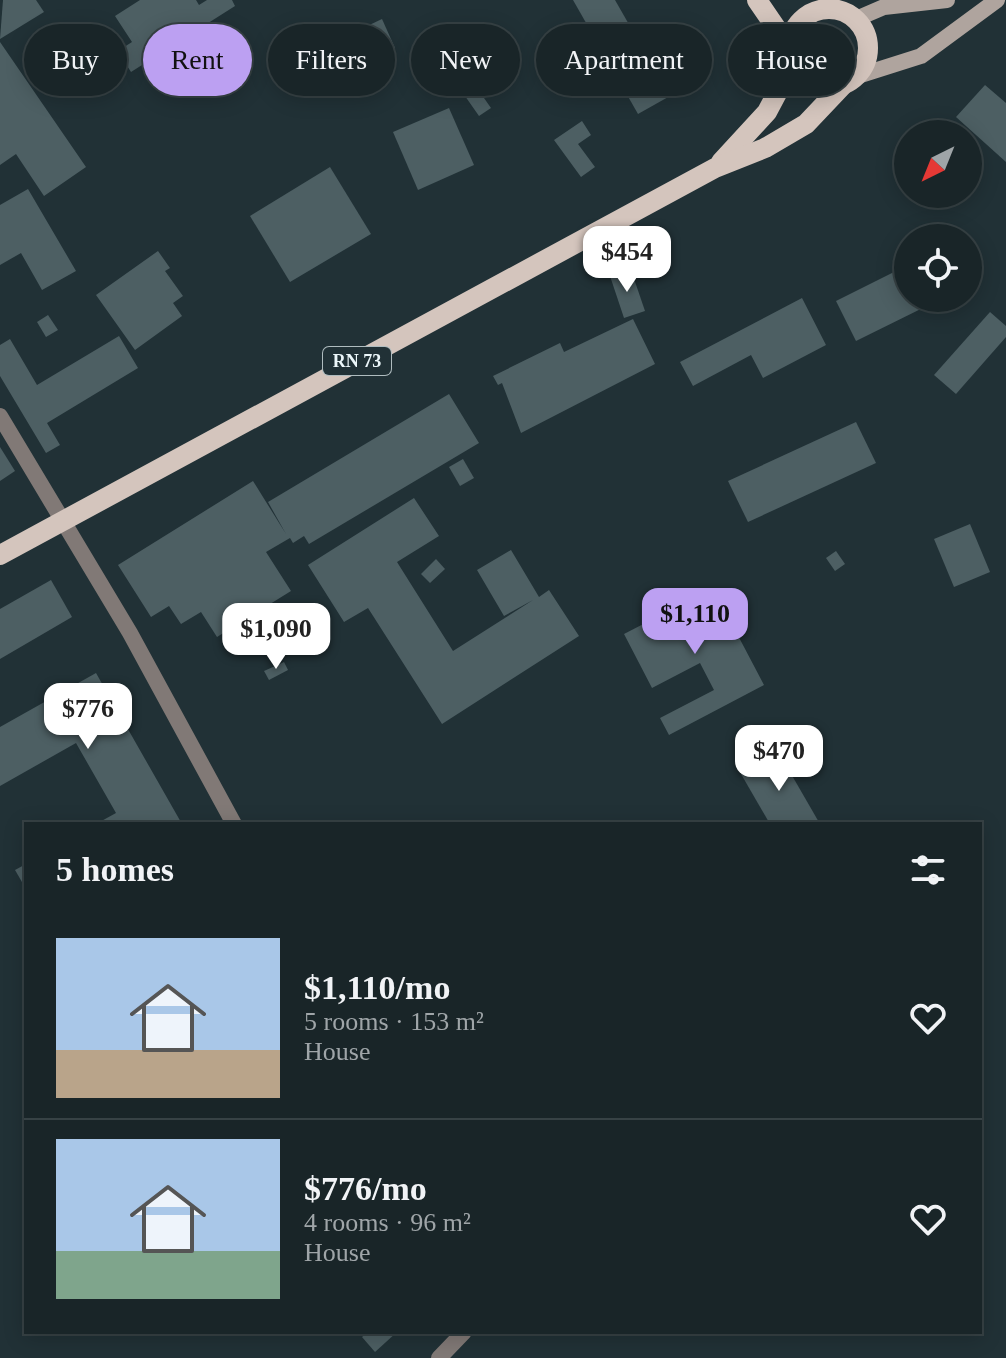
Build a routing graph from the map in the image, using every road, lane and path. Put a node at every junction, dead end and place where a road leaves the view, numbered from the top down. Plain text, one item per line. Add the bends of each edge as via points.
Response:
1 (757, 0) edge
2 (947, 0) edge
3 (997, 0) edge
4 (820, 4) edge
5 (856, 19) junction
6 (772, 24) edge
7 (799, 24) edge
8 (855, 72) edge
9 (855, 79) edge
10 (774, 96) edge
11 (835, 96) edge
12 (715, 168) junction
13 (0, 416) edge
14 (60, 522) junction
15 (0, 555) edge
16 (233, 822) edge
17 (462, 1334) edge
18 (439, 1358) edge

1 - 6 main road
2 - 5 main road via 884,7
3 - 9 main road via 921,56
4 - 5 main road
4 - 7 main road
5 - 8 main road via 869,48
10 - 12 main road, RN 73 via 767,112
11 - 12 main road, RN 73 via 806,124
12 - 14 main road, RN 73
13 - 14 street
14 - 15 main road, RN 73
14 - 16 street via 130,633
17 - 18 street

